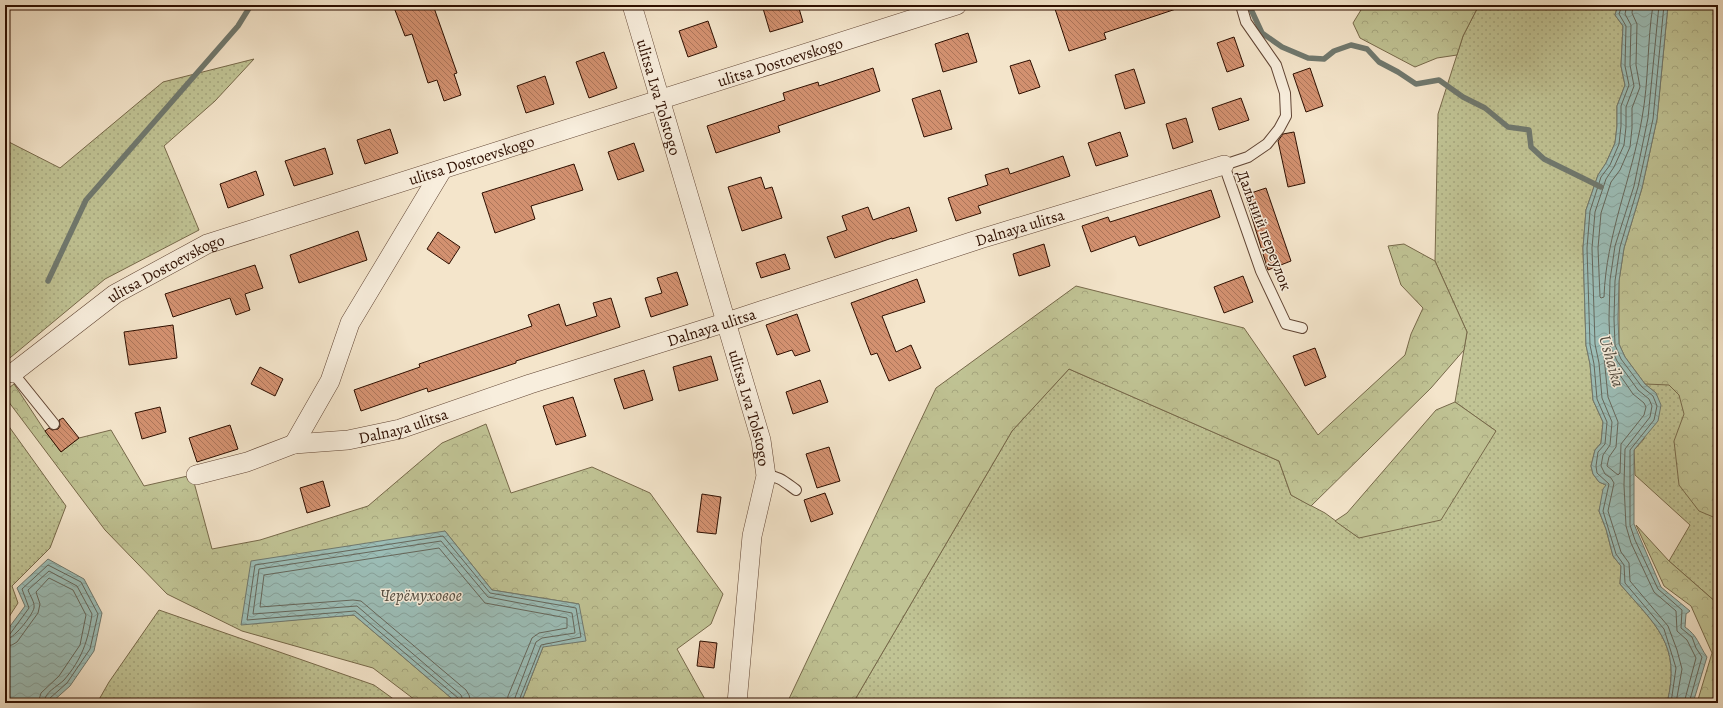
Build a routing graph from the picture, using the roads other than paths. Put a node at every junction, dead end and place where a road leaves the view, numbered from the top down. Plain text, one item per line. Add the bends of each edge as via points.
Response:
1 (632, 5) edge
2 (957, 5) edge
3 (1241, 5) edge
4 (660, 101) junction
5 (1224, 165) junction
6 (442, 170) junction
7 (727, 322) junction
8 (1302, 328) dead end
9 (9, 376) edge
10 (54, 424) dead end
11 (294, 444) junction
12 (196, 475) dead end
13 (766, 476) junction
14 (796, 490) dead end
15 (738, 703) edge

1 - 4 street, ulitsa Lva Tolstogo
2 - 4 street, ulitsa Dostoevskogo
3 - 5 lane, Дальний переулок via 1246,22 1276,65 1285,93 1286,116 1267,144 1248,157
4 - 6 street, ulitsa Dostoevskogo
4 - 7 street, ulitsa Lva Tolstogo
5 - 7 street, Dalnaya ulitsa via 980,239
5 - 8 lane, Дальний переулок via 1261,271 1286,324
6 - 9 street, ulitsa Dostoevskogo via 207,244 114,294
6 - 11 street via 350,323 330,381
7 - 11 street, Dalnaya ulitsa via 530,384 400,429 348,440
7 - 13 street, ulitsa Lva Tolstogo via 761,440
9 - 10 lane
11 - 12 street, Dalnaya ulitsa via 247,462
13 - 14 lane via 780,478
13 - 15 street, ulitsa Lva Tolstogo via 752,536

